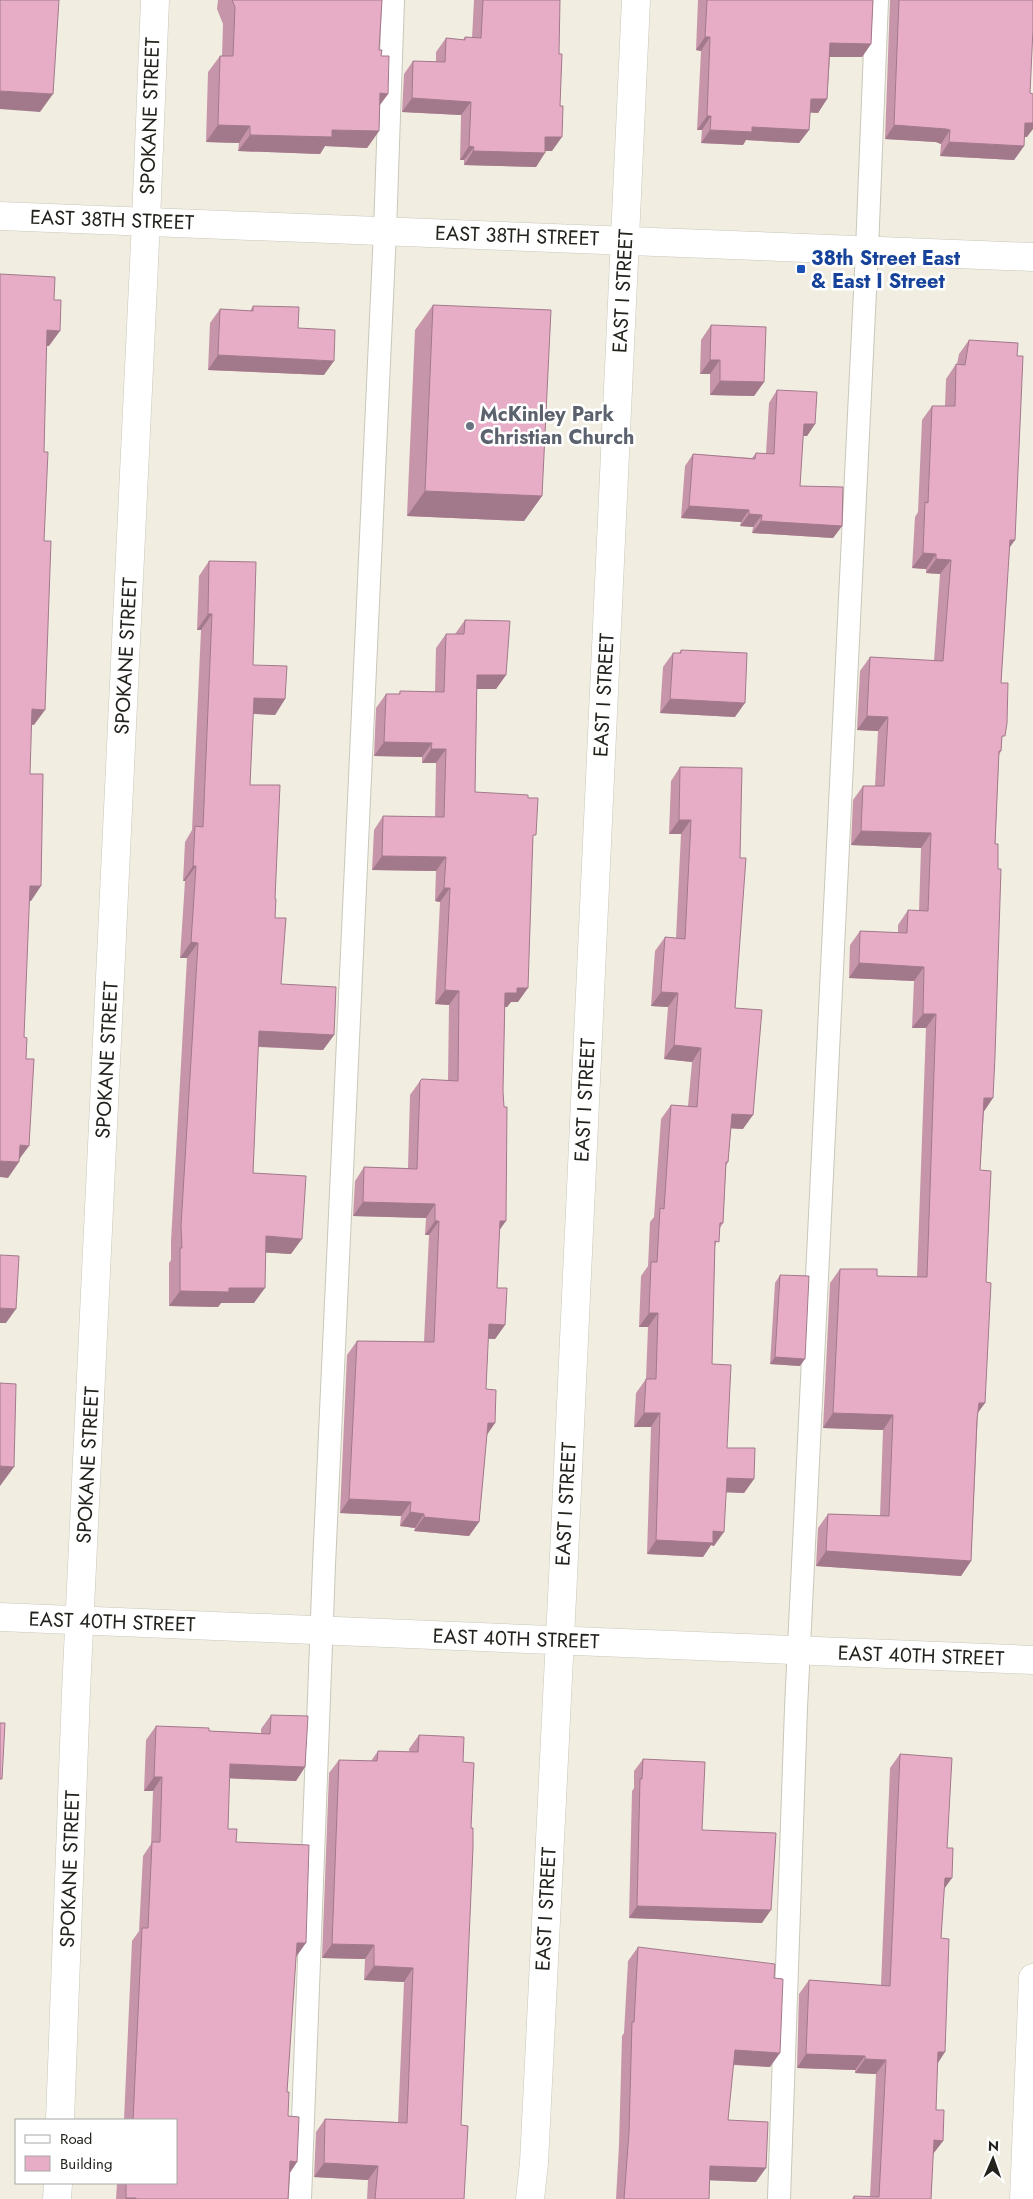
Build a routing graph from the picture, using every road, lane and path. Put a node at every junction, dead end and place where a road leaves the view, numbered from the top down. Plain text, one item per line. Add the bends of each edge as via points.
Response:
1 (155, 0) edge
2 (393, 0) edge
3 (636, 0) edge
4 (877, 0) edge
5 (0, 216) edge
6 (146, 221) junction
7 (386, 231) junction
8 (625, 241) junction
9 (867, 250) junction
10 (1033, 257) edge
11 (0, 1618) edge
12 (80, 1621) junction
13 (321, 1631) junction
14 (560, 1640) junction
15 (799, 1651) junction
16 (1033, 1660) edge
17 (1033, 1978) edge
18 (60, 2119) edge
19 (58, 2184) edge
20 (57, 2199) edge
21 (300, 2199) edge
22 (530, 2199) edge
23 (779, 2199) edge
24 (1024, 2199) edge

1 - 6 street, SPOKANE STREET
2 - 7 lane
3 - 8 street, EAST I STREET
4 - 9 lane
5 - 6 street, EAST 38TH STREET
6 - 7 street, EAST 38TH STREET
6 - 12 street, SPOKANE STREET
7 - 8 street, EAST 38TH STREET
7 - 13 lane
8 - 9 street, EAST 38TH STREET
8 - 14 street, EAST I STREET
9 - 10 street, EAST 38TH STREET
9 - 15 lane
11 - 12 street, EAST 40TH STREET
12 - 13 street, EAST 40TH STREET
12 - 18 street, SPOKANE STREET
13 - 14 street, EAST 40TH STREET
13 - 21 lane
14 - 15 street, EAST 40TH STREET
14 - 22 street, EAST I STREET
15 - 16 street, EAST 40TH STREET
15 - 23 lane
17 - 24 street
19 - 20 street

